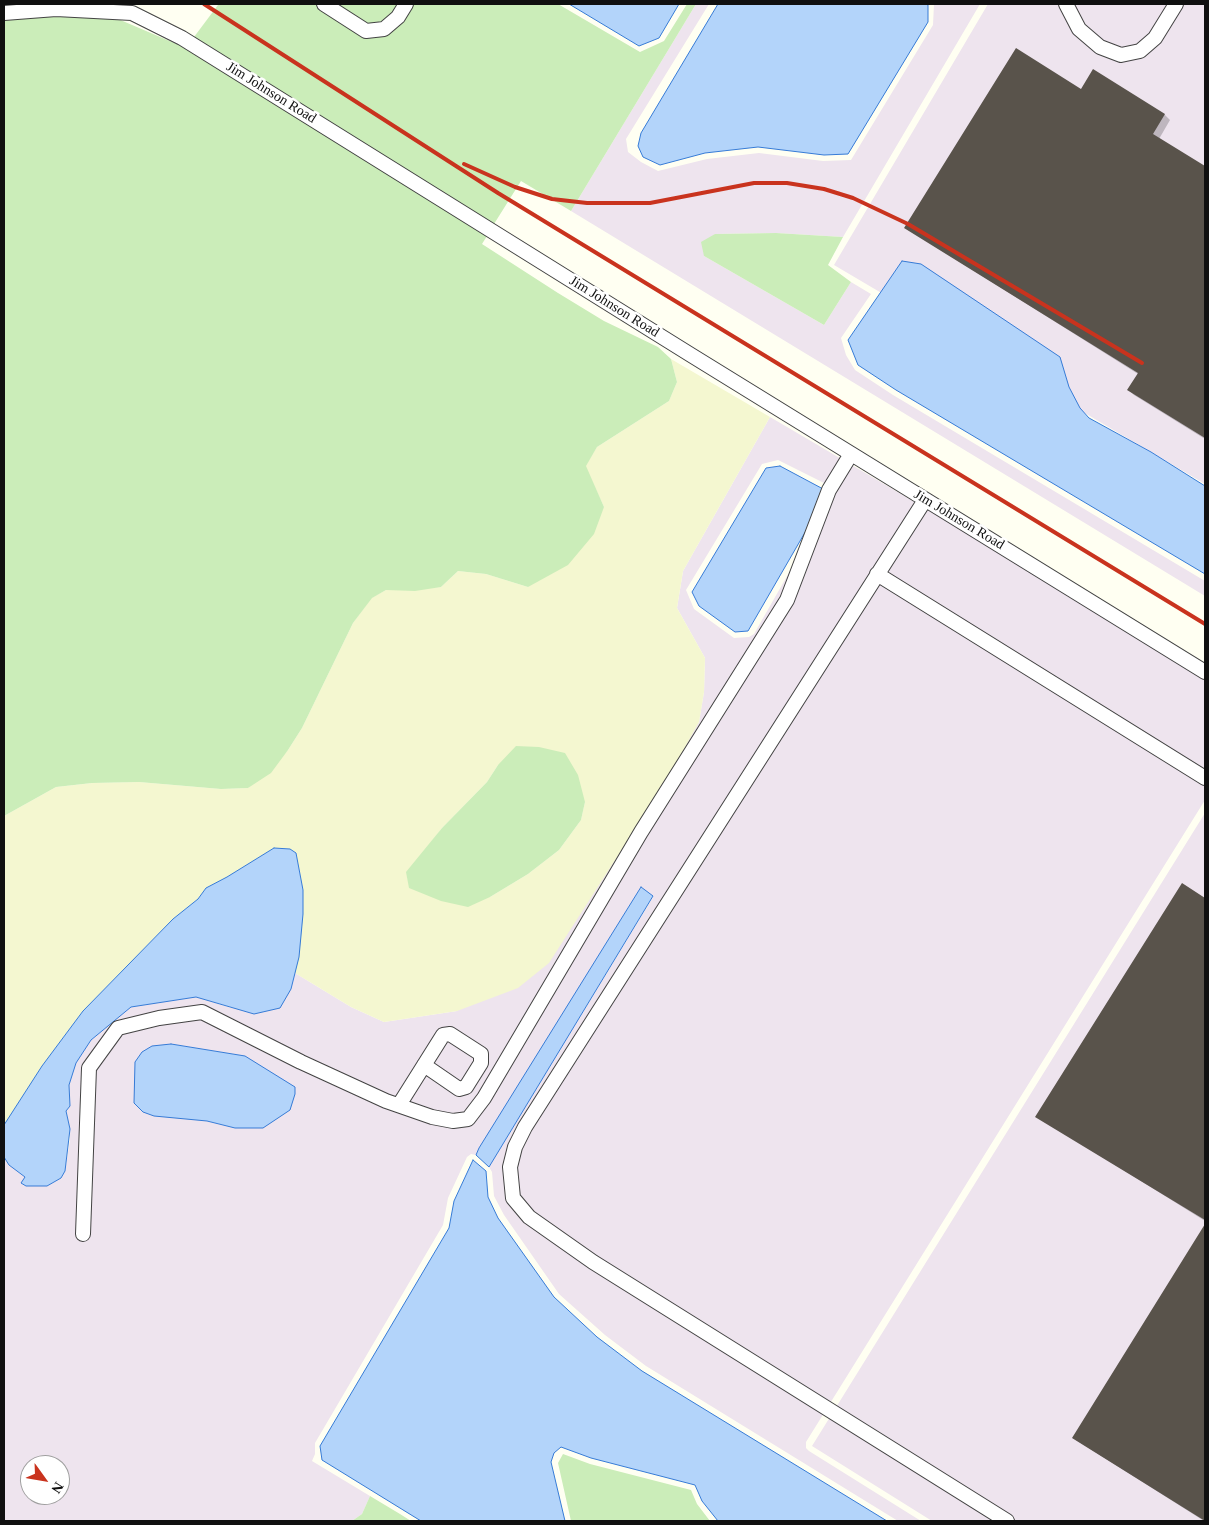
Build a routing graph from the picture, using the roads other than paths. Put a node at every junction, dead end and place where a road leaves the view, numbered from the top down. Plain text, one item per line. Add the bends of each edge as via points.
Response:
1 (324, 4) edge
2 (406, 4) edge
3 (1066, 4) edge
4 (1176, 4) edge
5 (134, 8) edge
6 (4, 13) edge
7 (851, 454) junction
8 (925, 500) junction
9 (878, 574) junction
10 (1205, 672) edge
11 (1205, 778) edge
12 (424, 1065) dead end
13 (398, 1105) junction
14 (83, 1234) dead end
15 (1007, 1521) edge

1 - 2 street via 366,31 384,29
3 - 4 street via 1079,29 1100,47 1121,55 1140,52 1155,38
5 - 6 street, Jim Johnson Road
5 - 7 street, Jim Johnson Road
7 - 8 street, Jim Johnson Road
7 - 13 street via 830,490 787,600 641,832 484,1098 468,1120 432,1117
8 - 9 street
8 - 10 street, Jim Johnson Road
9 - 11 street
9 - 15 street via 525,1127 510,1167 513,1198 529,1217 593,1262
12 - 13 street
13 - 14 street via 301,1062 202,1012 118,1028 89,1068

